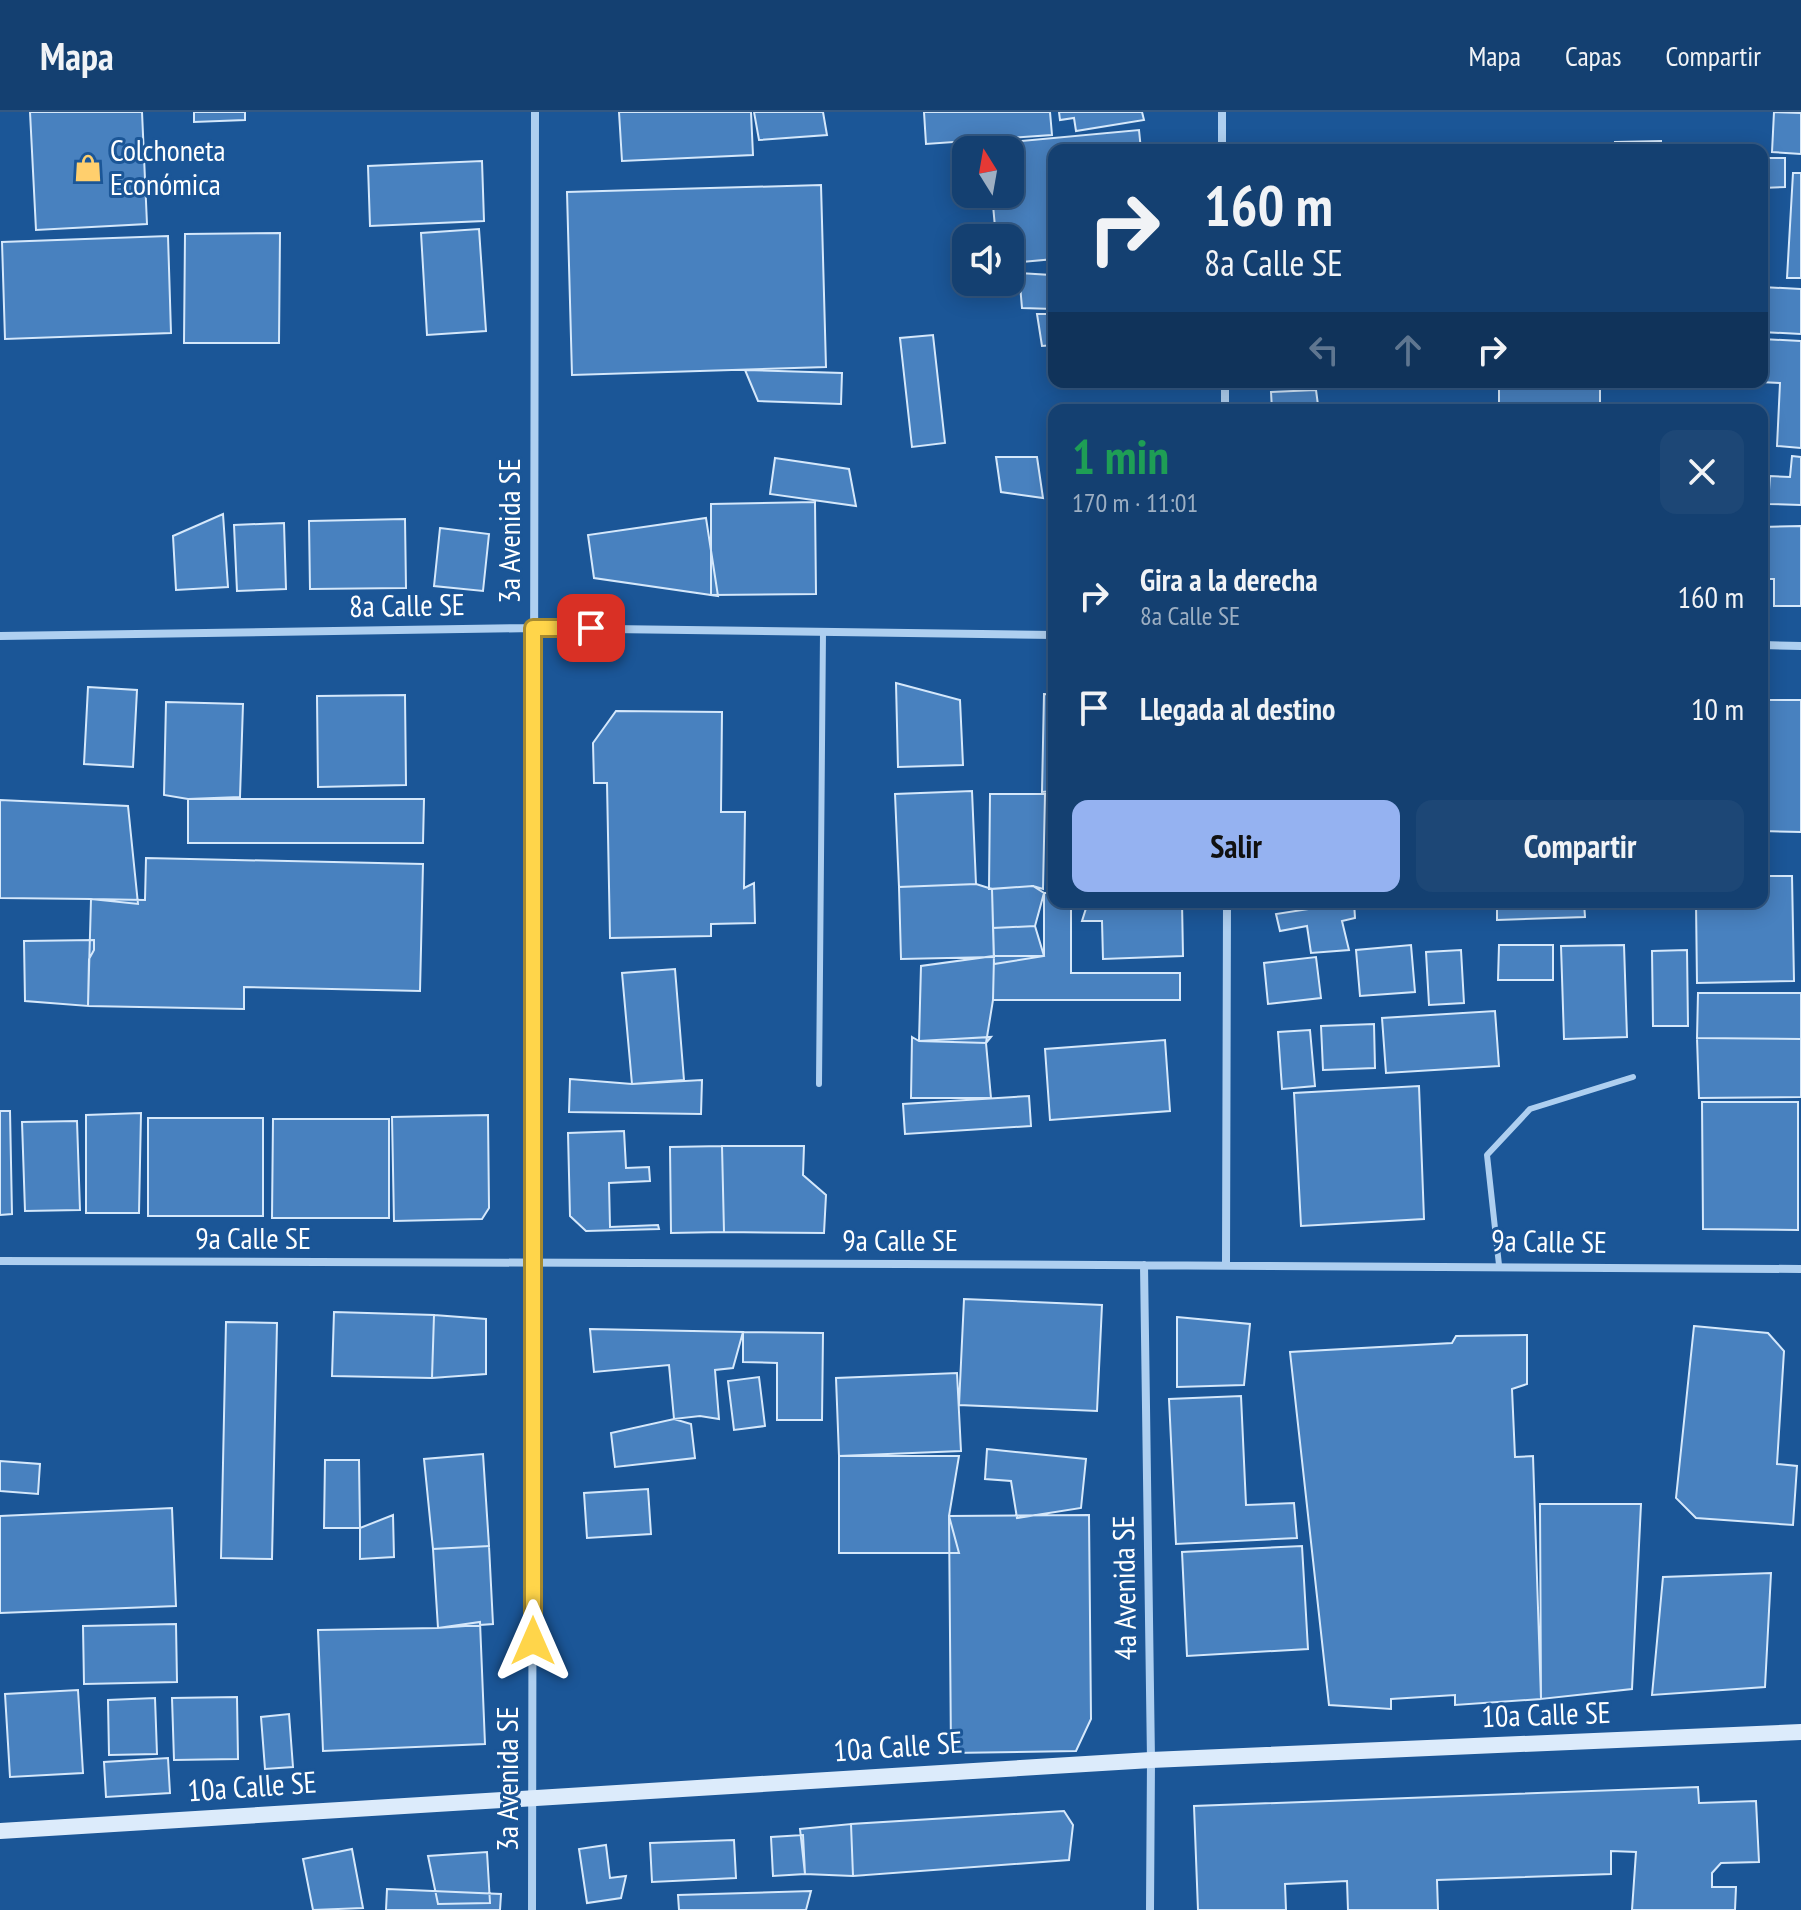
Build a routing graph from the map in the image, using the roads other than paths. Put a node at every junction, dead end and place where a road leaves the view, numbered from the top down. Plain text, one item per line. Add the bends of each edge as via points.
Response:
1 (535, 112) edge
2 (1222, 112) edge
3 (1222, 144) edge
4 (533, 628) junction
5 (823, 632) junction
6 (1048, 635) edge
7 (0, 636) edge
8 (1768, 645) edge
9 (1801, 646) edge
10 (1227, 908) edge
11 (1633, 1077) dead end
12 (819, 1084) dead end
13 (0, 1261) edge
14 (533, 1265) junction
15 (1144, 1265) junction
16 (1226, 1265) junction
17 (1499, 1265) junction
18 (1801, 1269) edge
19 (1801, 1732) edge
20 (1151, 1760) junction
21 (532, 1798) junction
22 (0, 1831) edge
23 (532, 1910) edge
24 (1150, 1910) edge

1 - 4 street, 3a Avenida SE
2 - 3 street
4 - 5 street, 8a Calle SE
4 - 7 street, 8a Calle SE
4 - 14 street, 3a Avenida SE
5 - 6 street, 8a Calle SE
5 - 12 lane
8 - 9 street
10 - 16 street
11 - 17 lane via 1530,1109 1487,1155
13 - 14 street, 9a Calle SE
14 - 15 street, 9a Calle SE
14 - 21 street, 3a Avenida SE
15 - 16 street, 9a Calle SE
15 - 20 street, 4a Avenida SE
16 - 17 street, 9a Calle SE
17 - 18 street, 9a Calle SE
19 - 20 street, 10a Calle SE
20 - 21 street, 10a Calle SE
20 - 24 street, 4a Avenida SE
21 - 22 street, 10a Calle SE
21 - 23 street, 3a Avenida SE

